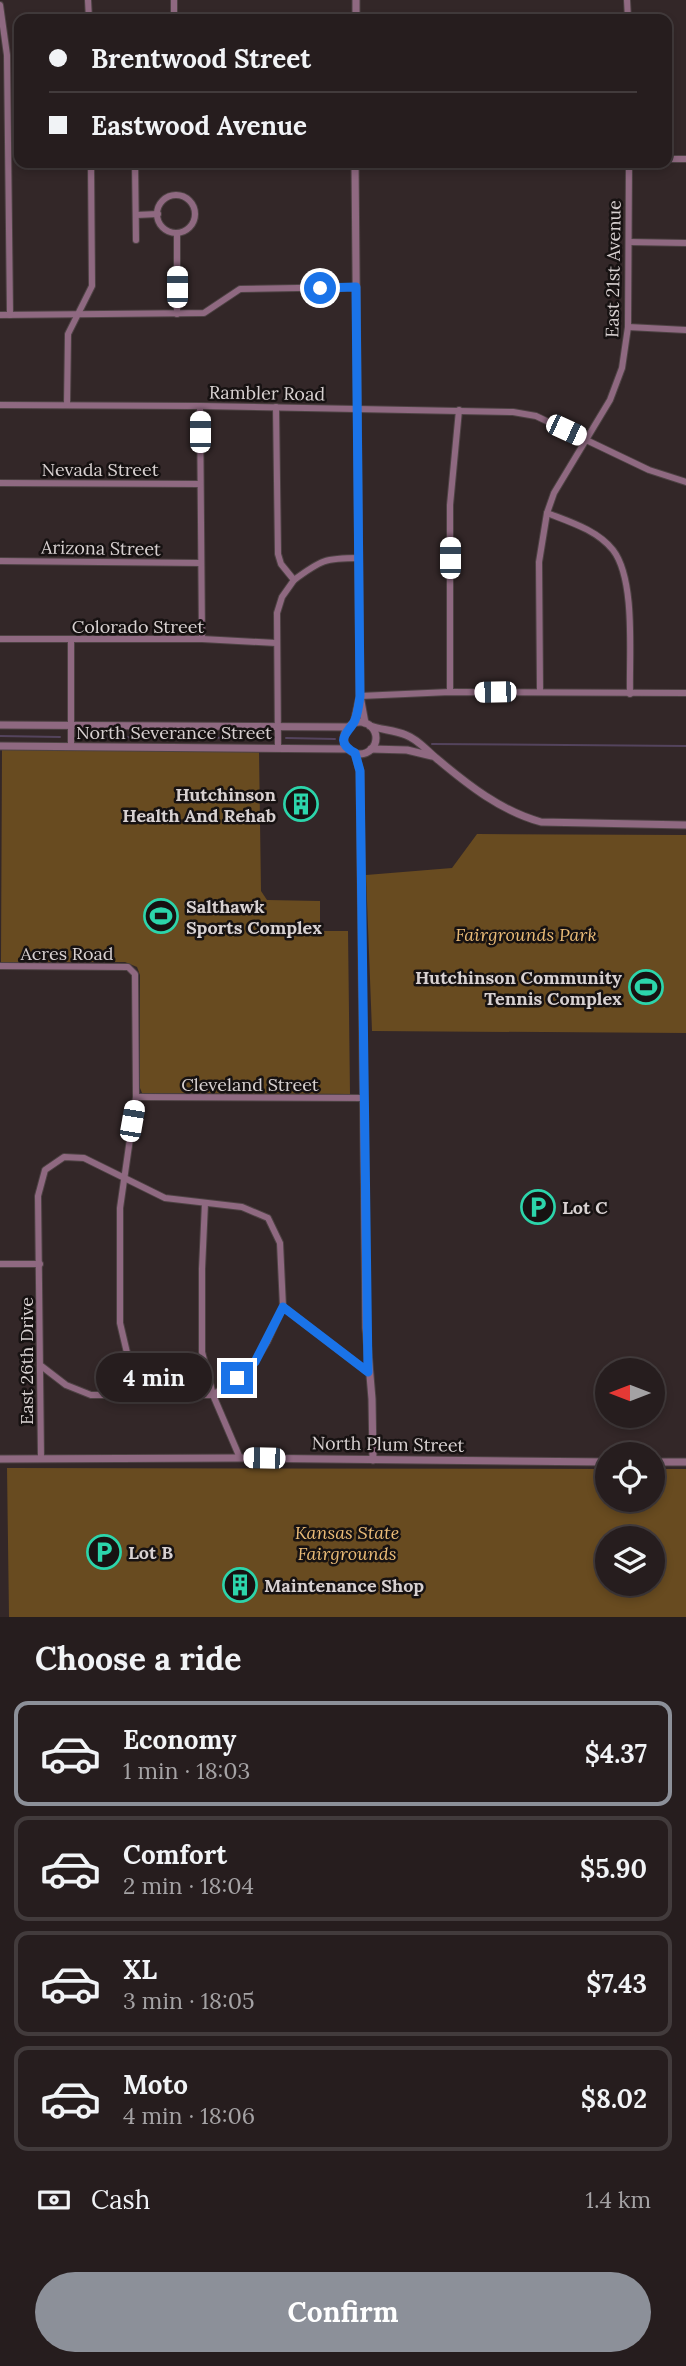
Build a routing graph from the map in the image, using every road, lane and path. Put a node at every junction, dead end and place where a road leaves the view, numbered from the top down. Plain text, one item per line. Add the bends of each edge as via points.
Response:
1 (0, 5) edge
2 (91, 168) edge
3 (135, 168) edge
4 (355, 168) edge
5 (629, 168) edge
6 (158, 214) junction
7 (136, 215) junction
8 (177, 234) junction
9 (136, 240) dead end
10 (629, 242) junction
11 (686, 243) edge
12 (356, 287) junction
13 (0, 314) edge
14 (177, 314) junction
15 (10, 315) junction
16 (77, 315) junction
17 (628, 327) junction
18 (686, 330) edge
19 (0, 405) edge
20 (67, 405) junction
21 (200, 406) junction
22 (276, 407) junction
23 (358, 408) junction
24 (459, 410) junction
25 (586, 440) junction
26 (686, 482) edge
27 (0, 483) edge
28 (200, 484) junction
29 (547, 513) junction
30 (359, 558) junction
31 (0, 561) edge
32 (201, 563) junction
33 (294, 580) junction
34 (0, 639) edge
35 (202, 639) junction
36 (71, 640) junction
37 (276, 643) junction
38 (540, 691) junction
39 (450, 692) junction
40 (686, 693) edge
41 (630, 694) junction
42 (360, 696) junction
43 (367, 724) junction
44 (0, 725) edge
45 (351, 725) junction
46 (71, 726) junction
47 (278, 727) junction
48 (0, 746) edge
49 (71, 747) junction
50 (278, 748) junction
51 (370, 750) junction
52 (352, 751) junction
53 (434, 757) junction
54 (360, 771) junction
55 (686, 825) edge
56 (0, 966) edge
57 (136, 1097) junction
58 (364, 1098) junction
59 (123, 1178) junction
60 (205, 1203) junction
61 (0, 1264) edge
62 (40, 1264) junction
63 (283, 1307) junction
64 (40, 1365) junction
65 (368, 1372) junction
66 (143, 1395) junction
67 (213, 1395) junction
68 (41, 1458) junction
69 (240, 1458) junction
70 (0, 1459) edge
71 (373, 1460) junction
72 (595, 1462) edge
73 (665, 1462) edge
74 (686, 1462) edge

1 - 15 street via 8,55
2 - 16 street via 92,286
3 - 7 street
4 - 12 street
5 - 10 street, East 21st Avenue
6 - 7 street
6 - 8 street via 166,231
6 - 8 street via 157,208 170,196 190,201 194,219
7 - 9 street
8 - 14 street
10 - 11 street
10 - 17 street, East 21st Avenue
12 - 14 street via 240,289 204,313
12 - 23 street
13 - 15 street
14 - 16 street
15 - 16 street
16 - 20 street via 68,334
17 - 18 street
17 - 25 street, East 21st Avenue via 622,368 610,400
19 - 20 street, Rambler Road
20 - 21 street, Rambler Road
21 - 22 street, Rambler Road
21 - 28 street
22 - 23 street, Rambler Road
22 - 33 street via 278,554
23 - 24 street, Rambler Road
23 - 30 street
24 - 25 street, Rambler Road via 524,413
24 - 39 street via 450,505
25 - 26 street, Rambler Road
25 - 29 street, East 21st Avenue
27 - 28 street, Nevada Street
28 - 32 street
29 - 38 street, East 21st Avenue via 539,562
29 - 41 street via 585,528 612,550 626,576
30 - 33 street via 331,558
30 - 42 street
31 - 32 street, Arizona Street
32 - 35 street
33 - 37 street via 280,604
34 - 36 street, Colorado Street
35 - 36 street, Colorado Street
35 - 37 street, Colorado Street
36 - 46 street
37 - 47 street
38 - 39 street
38 - 41 street
39 - 42 street
40 - 41 street
42 - 43 street
42 - 45 street
43 - 45 street
43 - 51 street via 375,737
43 - 53 street via 407,735
44 - 46 street, North Severance Street
45 - 47 street, North Severance Street
45 - 52 street via 344,736
46 - 47 street, North Severance Street
46 - 49 street
47 - 50 street
48 - 49 street, North Severance Street
49 - 50 street, North Severance Street
50 - 52 street, North Severance Street
51 - 52 street
51 - 53 street via 407,750
51 - 54 street
52 - 54 street
53 - 55 street via 497,805 541,822
54 - 58 street
56 - 57 street, Acres Road via 133,970
57 - 58 street, Cleveland Street
57 - 59 street
58 - 65 street
59 - 60 street, East 26th Drive via 164,1198
59 - 62 street, East 26th Drive via 84,1158 64,1157 45,1170 38,1196
59 - 66 street via 120,1323
60 - 63 street, East 26th Drive via 242,1207 268,1218 280,1243
60 - 67 street via 202,1352
61 - 62 street
62 - 64 street, East 26th Drive
63 - 65 street
63 - 67 street via 255,1362
64 - 66 street via 66,1385 91,1395
64 - 68 street, East 26th Drive
65 - 71 street
66 - 67 street
67 - 69 street
68 - 69 street, North Plum Street
68 - 70 street, North Plum Street
69 - 71 street, North Plum Street
71 - 72 street, North Plum Street
73 - 74 street

